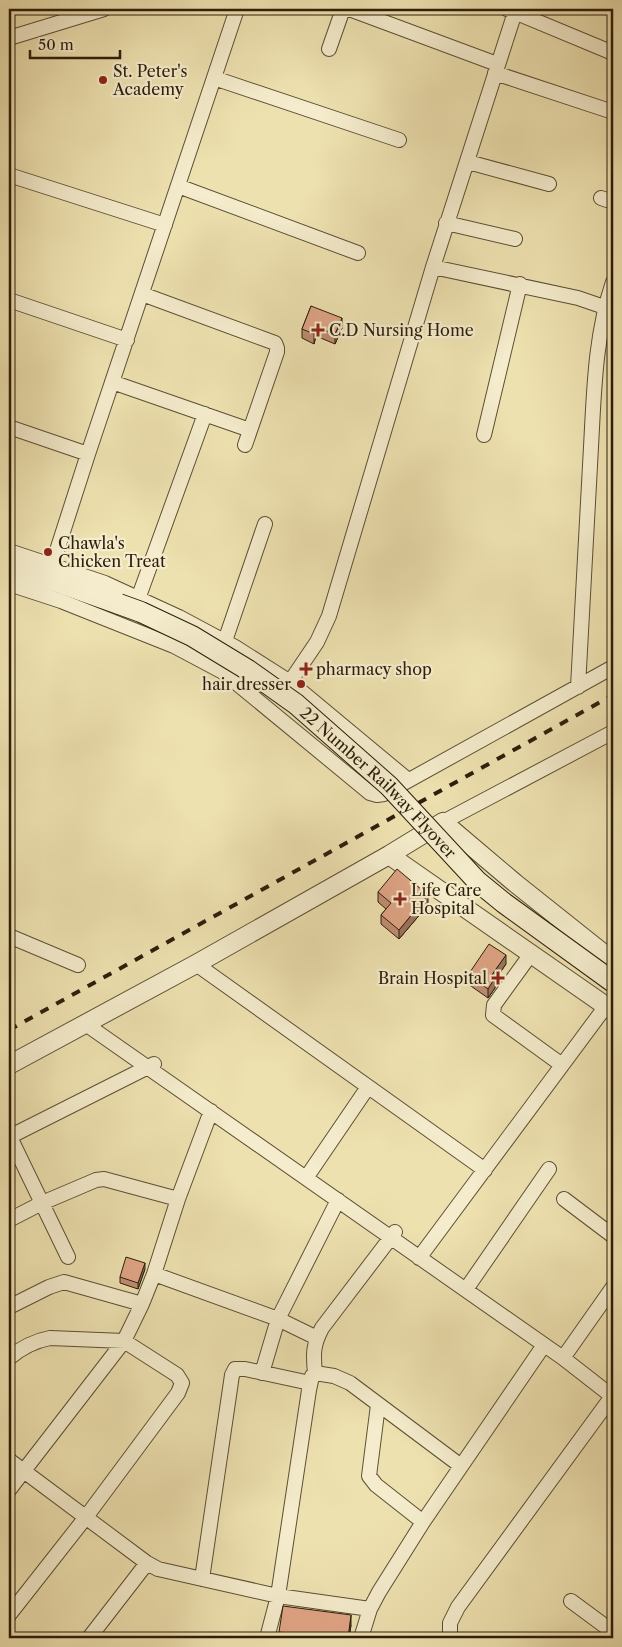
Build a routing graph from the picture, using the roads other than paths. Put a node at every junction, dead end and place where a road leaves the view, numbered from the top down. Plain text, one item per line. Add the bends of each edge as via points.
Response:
1 (102, 9) edge
2 (237, 9) edge
3 (343, 9) edge
4 (349, 9) edge
5 (513, 10) edge
6 (9, 38) edge
7 (329, 49) dead end
8 (613, 53) edge
9 (496, 68) junction
10 (214, 78) junction
11 (613, 112) edge
12 (399, 140) dead end
13 (468, 162) junction
14 (9, 175) edge
15 (549, 184) dead end
16 (178, 186) junction
17 (446, 223) junction
18 (165, 225) junction
19 (515, 239) dead end
20 (358, 253) dead end
21 (432, 266) junction
22 (613, 282) edge
23 (520, 284) junction
24 (142, 294) junction
25 (9, 300) edge
26 (609, 308) edge
27 (126, 340) junction
28 (112, 382) junction
29 (205, 414) junction
30 (9, 427) edge
31 (250, 430) junction
32 (484, 435) dead end
33 (245, 445) dead end
34 (88, 454) junction
35 (265, 524) dead end
36 (52, 566) junction
37 (9, 567) edge
38 (138, 598) junction
39 (225, 641) junction
40 (613, 667) edge
41 (290, 682) junction
42 (578, 687) junction
43 (613, 732) edge
44 (408, 780) junction
45 (443, 822) junction
46 (389, 855) junction
47 (9, 936) edge
48 (531, 954) junction
49 (613, 961) edge
50 (196, 964) junction
51 (78, 965) dead end
52 (613, 982) edge
53 (609, 1009) edge
54 (90, 1023) junction
55 (9, 1065) edge
56 (151, 1065) junction
57 (562, 1065) junction
58 (368, 1087) junction
59 (211, 1111) junction
60 (9, 1136) edge
61 (549, 1169) dead end
62 (484, 1170) junction
63 (308, 1175) junction
64 (564, 1199) dead end
65 (178, 1200) junction
66 (338, 1200) junction
67 (42, 1203) junction
68 (9, 1220) edge
69 (392, 1235) junction
70 (613, 1236) edge
71 (421, 1255) junction
72 (68, 1257) dead end
73 (154, 1274) junction
74 (469, 1285) junction
75 (613, 1287) edge
76 (142, 1304) junction
77 (9, 1307) edge
78 (278, 1319) junction
79 (317, 1338) junction
80 (124, 1341) junction
81 (544, 1345) junction
82 (565, 1355) junction
83 (9, 1358) edge
84 (262, 1373) junction
85 (313, 1378) junction
86 (613, 1393) edge
87 (378, 1405) junction
88 (9, 1460) edge
89 (461, 1466) junction
90 (24, 1471) junction
91 (9, 1490) edge
92 (86, 1517) junction
93 (423, 1522) junction
94 (147, 1564) junction
95 (202, 1580) junction
96 (278, 1596) junction
97 (571, 1601) dead end
98 (370, 1609) junction
99 (9, 1615) edge
100 (613, 1632) edge
101 (89, 1638) edge
102 (267, 1638) edge
103 (361, 1638) edge
104 (450, 1638) edge

1 - 6 street
2 - 10 street
3 - 7 street
4 - 9 street
5 - 8 street
5 - 9 street
9 - 11 street
9 - 13 street
10 - 12 street
10 - 16 street
13 - 15 street
13 - 17 street
14 - 18 street
16 - 18 street
16 - 20 street
17 - 19 street
17 - 21 street
18 - 24 street
21 - 23 street
21 - 41 street via 329,616 317,642
22 - 26 street
23 - 26 street
23 - 32 street
24 - 27 street
24 - 31 street via 276,343 276,352
25 - 27 street
26 - 42 street via 599,341 594,393
27 - 28 street
28 - 29 street
28 - 34 street
29 - 31 street
29 - 38 street
30 - 34 street
31 - 33 street
34 - 36 street
35 - 39 street
36 - 37 street
36 - 38 street via 105,583
37 - 44 street via 61,601 174,646 223,672 370,793 384,794
37 - 52 main road, 22 Number Railway Flyover, bridge via 141,612 192,636 248,670 296,704 389,786 477,881
38 - 39 street
39 - 41 street
40 - 42 street
41 - 44 street
42 - 44 street
43 - 45 street
45 - 46 street
45 - 49 street
46 - 48 street
46 - 50 street
47 - 51 street
48 - 53 street
48 - 57 street via 494,1005 493,1015
50 - 54 street
50 - 58 street
53 - 57 street
54 - 55 street
54 - 56 street
56 - 59 street
56 - 60 street
56 - 63 street
57 - 62 street
58 - 62 street
58 - 63 street
59 - 63 street
59 - 65 street
60 - 67 street
61 - 74 street
62 - 71 street
63 - 66 street
63 - 69 street
64 - 70 street
65 - 67 street via 104,1179 86,1183
65 - 73 street
66 - 69 street
66 - 78 street
67 - 68 street
67 - 72 street
69 - 71 street
69 - 79 street
71 - 74 street
71 - 81 street
73 - 76 street
73 - 78 street
74 - 82 street
75 - 82 street
76 - 77 street via 64,1282
76 - 80 street
78 - 79 street
78 - 84 street
79 - 85 street
80 - 83 street via 41,1339
80 - 90 street
80 - 92 street via 177,1375 182,1383 178,1393
81 - 82 street
81 - 89 street
82 - 86 street
84 - 85 street
84 - 95 street via 241,1368 235,1369 232,1375
85 - 87 street via 342,1378
85 - 96 street
86 - 104 street via 458,1607 450,1623
87 - 89 street
87 - 93 street via 369,1476 376,1486
88 - 90 street
89 - 93 street
90 - 91 street
90 - 92 street
92 - 94 street
92 - 99 street
93 - 98 street
94 - 95 street
94 - 101 street
95 - 96 street
96 - 98 street
96 - 102 street
97 - 100 street
98 - 103 street

